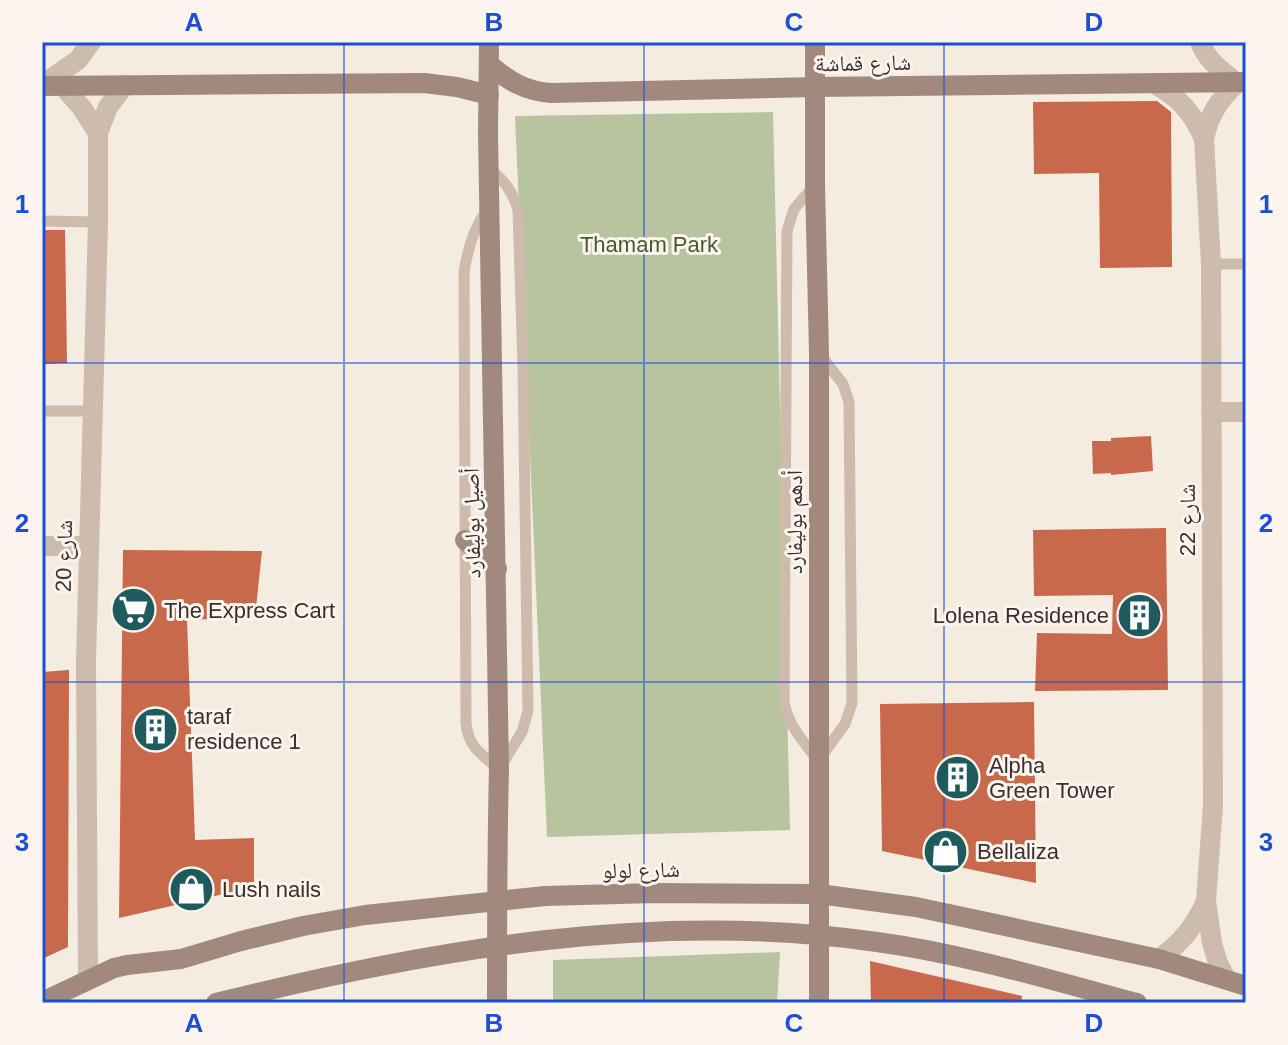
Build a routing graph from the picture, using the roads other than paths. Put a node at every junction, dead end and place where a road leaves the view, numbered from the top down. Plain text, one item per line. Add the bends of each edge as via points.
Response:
1 (91, 42) edge
2 (489, 42) edge
3 (815, 42) edge
4 (1200, 42) edge
5 (489, 64) junction
6 (1242, 82) edge
7 (1154, 84) junction
8 (49, 85) edge
9 (125, 85) junction
10 (815, 87) junction
11 (489, 95) junction
12 (98, 133) junction
13 (1204, 139) junction
14 (489, 168) junction
15 (815, 185) junction
16 (490, 206) junction
17 (42, 221) edge
18 (98, 222) junction
19 (1211, 264) junction
20 (1246, 264) edge
21 (819, 353) junction
22 (42, 411) edge
23 (92, 411) junction
24 (1211, 412) junction
25 (1246, 412) edge
26 (465, 540) junction
27 (42, 546) edge
28 (89, 546) junction
29 (497, 569) junction
30 (818, 761) junction
31 (499, 769) junction
32 (819, 894) junction
33 (1206, 901) junction
34 (498, 902) junction
35 (819, 935) junction
36 (499, 947) junction
37 (1159, 959) junction
38 (1226, 979) junction
39 (88, 980) junction
40 (1246, 986) edge
41 (42, 1002) edge
42 (216, 1003) edge
43 (497, 1003) edge
44 (819, 1003) edge
45 (1137, 1003) edge

1 - 8 street
2 - 5 street, أصيل بوليفارد
3 - 10 street, أدهم بوليفارد
4 - 6 street via 1216,67
5 - 10 street, شارع قماشة via 534,92
5 - 11 street, أصيل بوليفارد
6 - 7 street, شارع قماشة
6 - 13 street, شارع 22 via 1215,107
7 - 10 street, شارع قماشة
7 - 13 street, شارع 22 via 1185,106
8 - 9 street
8 - 12 street via 82,108
9 - 11 street via 424,83
9 - 12 street, شارع 20 via 108,107
10 - 15 street, أدهم بوليفارد
11 - 14 street, أصيل بوليفارد
12 - 18 street, شارع 20
13 - 19 street, شارع 22
14 - 16 street, أصيل بوليفارد
14 - 31 lane via 510,190 518,210 524,413 528,711 522,732
15 - 21 street, أدهم بوليفارد
15 - 30 lane via 794,209 787,231 784,702 791,724
16 - 26 lane via 473,233 464,273
16 - 29 street, أصيل بوليفارد
17 - 18 lane
18 - 23 street, شارع 20
19 - 20 lane
19 - 24 street, شارع 22
21 - 30 street, أدهم بوليفارد
21 - 30 lane via 843,384 849,402 852,703 845,724
22 - 23 lane
23 - 28 street, شارع 20
24 - 25 street
24 - 33 street, شارع 22 via 1213,805
26 - 29 street
26 - 31 lane via 466,731 473,747
27 - 28 street
28 - 39 street, شارع 20
29 - 31 street, أصيل بوليفارد
30 - 32 street, أدهم بوليفارد
31 - 34 street, أصيل بوليفارد
32 - 34 street, شارع لولو via 656,893
32 - 35 street, أدهم بوليفارد
32 - 37 street, شارع لولو via 916,907
33 - 37 street, شارع 22 via 1188,934
33 - 38 street, شارع 22 via 1212,943
34 - 36 street, أصيل بوليفارد
34 - 39 street, شارع لولو via 303,926 181,959 127,965
35 - 36 street via 658,931
35 - 44 street, أدهم بوليفارد
35 - 45 street via 950,954
36 - 42 street
36 - 43 street, أصيل بوليفارد
37 - 38 street, شارع لولو
38 - 40 street, شارع لولو
39 - 41 street, شارع لولو

